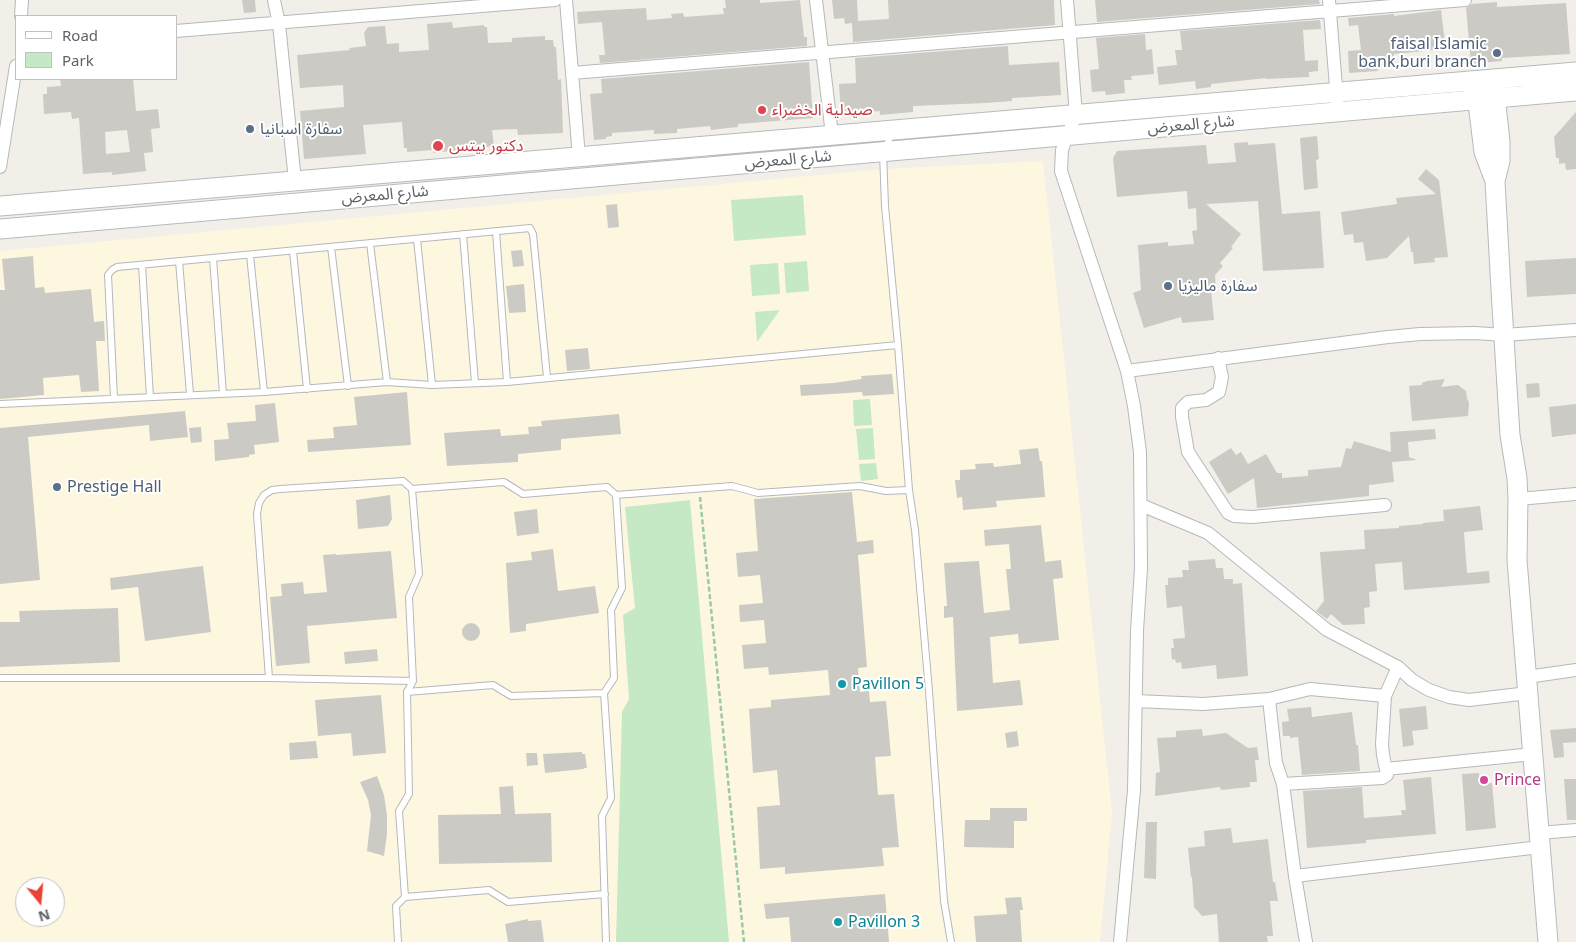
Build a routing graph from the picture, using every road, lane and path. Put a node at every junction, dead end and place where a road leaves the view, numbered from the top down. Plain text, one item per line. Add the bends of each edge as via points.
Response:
1 (22, 0) edge
2 (274, 0) edge
3 (555, 0) edge
4 (566, 0) edge
5 (816, 0) edge
6 (1067, 0) edge
7 (1465, 0) edge
8 (1329, 5) edge
9 (21, 15) edge
10 (279, 24) junction
11 (178, 31) edge
12 (1069, 32) junction
13 (823, 52) junction
14 (15, 72) edge
15 (1576, 72) edge
16 (572, 73) junction
17 (1484, 80) junction
18 (1576, 91) edge
19 (1336, 92) junction
20 (1486, 99) junction
21 (1338, 112) junction
22 (1076, 115) junction
23 (894, 130) junction
24 (825, 136) junction
25 (1067, 136) junction
26 (883, 152) junction
27 (579, 157) junction
28 (820, 157) junction
29 (529, 161) junction
30 (0, 167) edge
31 (295, 181) junction
32 (531, 183) junction
33 (0, 206) edge
34 (0, 229) edge
35 (496, 231) junction
36 (463, 234) junction
37 (417, 239) junction
38 (370, 243) junction
39 (331, 247) junction
40 (293, 251) junction
41 (250, 255) junction
42 (213, 258) junction
43 (179, 261) junction
44 (142, 265) junction
45 (1576, 330) edge
46 (1504, 335) junction
47 (898, 345) junction
48 (1218, 358) junction
49 (1127, 371) junction
50 (547, 378) junction
51 (387, 382) junction
52 (507, 382) junction
53 (475, 383) junction
54 (432, 385) junction
55 (348, 386) junction
56 (307, 389) junction
57 (264, 392) junction
58 (190, 394) junction
59 (224, 394) junction
60 (150, 397) junction
61 (114, 398) junction
62 (0, 404) edge
63 (1510, 435) junction
64 (699, 488) junction
65 (412, 489) junction
66 (909, 490) junction
67 (1576, 494) edge
68 (616, 496) junction
69 (1518, 499) junction
70 (1141, 505) junction
71 (1385, 505) dead end
72 (1518, 560) junction
73 (1398, 667) junction
74 (1576, 670) edge
75 (0, 678) edge
76 (269, 678) junction
77 (413, 681) junction
78 (1527, 685) junction
79 (406, 692) junction
80 (604, 693) junction
81 (1385, 696) junction
82 (1269, 699) junction
83 (1136, 701) junction
84 (1533, 754) junction
85 (1386, 769) junction
86 (1283, 784) junction
87 (1576, 830) edge
88 (1540, 840) junction
89 (1295, 876) junction
90 (605, 894) junction
91 (405, 897) junction
92 (398, 942) edge
93 (606, 942) edge
94 (744, 942) edge
95 (951, 942) edge
96 (1120, 942) edge
97 (1306, 942) edge
98 (1548, 942) edge

1 - 9 street
2 - 10 street
3 - 10 street
4 - 16 street
5 - 13 street
6 - 12 street
7 - 8 street
8 - 12 street
8 - 19 street
10 - 11 street
10 - 31 street
12 - 13 street
12 - 22 street
13 - 16 street
13 - 24 street
14 - 30 street
15 - 17 main road, شارع المعرض
16 - 27 street
17 - 19 main road, شارع المعرض
17 - 20 main road
18 - 20 main road, شارع المعرض
19 - 21 street
19 - 22 main road, شارع المعرض
20 - 21 main road, شارع المعرض
20 - 46 main road via 1484,152 1495,181
21 - 25 main road, شارع المعرض
22 - 23 main road, شارع المعرض
22 - 25 street
23 - 24 main road, شارع المعرض
23 - 26 lane
24 - 27 main road, شارع المعرض
24 - 28 main road
25 - 26 main road, شارع المعرض
25 - 49 street via 1061,163 1063,179
26 - 28 main road, شارع المعرض
26 - 47 lane
27 - 29 main road, شارع المعرض
28 - 32 main road, شارع المعرض
29 - 31 main road, شارع المعرض
29 - 32 main road
31 - 33 main road, شارع المعرض
32 - 34 main road, شارع المعرض
35 - 36 lane
35 - 50 lane via 530,228 533,234
35 - 52 lane
36 - 37 lane
36 - 53 lane
37 - 38 lane
37 - 54 lane
38 - 39 lane
38 - 51 lane
39 - 40 lane
39 - 55 lane
40 - 41 lane
40 - 56 lane
41 - 42 lane
41 - 57 lane
42 - 43 lane
42 - 59 lane
43 - 44 lane
43 - 58 lane
44 - 60 lane
44 - 61 lane via 117,267 108,275
45 - 46 street
46 - 48 street via 1404,335
46 - 63 main road
47 - 50 lane
47 - 66 lane
48 - 49 street
48 - 71 street via 1222,378 1219,392 1206,400 1188,402 1182,408 1182,416 1188,452 1228,513 1252,518
49 - 70 street via 1140,452
50 - 52 lane
51 - 54 lane
51 - 55 lane
52 - 53 lane
53 - 54 lane
55 - 56 lane
56 - 57 lane
57 - 59 lane
58 - 59 lane
58 - 60 lane
60 - 61 lane
61 - 62 lane
63 - 69 main road
63 - 72 main road via 1507,501
64 - 66 lane via 732,486 758,493 860,486 886,491
64 - 68 lane
64 - 94 path
65 - 68 lane via 504,482 523,494 607,487
65 - 76 lane via 403,480 280,489 264,494 258,514
65 - 77 lane via 418,574 409,597
66 - 95 lane via 930,691 944,900
67 - 69 street
68 - 80 lane via 622,588 611,610 614,678
69 - 72 main road
70 - 73 street via 1208,533 1327,630
70 - 83 street
72 - 78 main road
73 - 78 street via 1420,685 1438,694 1469,700
73 - 81 street
74 - 78 street
75 - 76 lane
76 - 77 lane
77 - 79 lane
78 - 84 main road
79 - 80 lane via 493,685 511,696
79 - 91 lane via 410,794 399,811
80 - 90 lane via 611,798 602,816
81 - 82 street via 1310,688
81 - 85 street via 1382,744
82 - 83 street via 1202,704
82 - 86 street via 1276,763
83 - 96 street via 1134,790
84 - 85 street
84 - 88 main road
85 - 86 street via 1388,774 1382,778
86 - 89 street
87 - 88 street
88 - 89 street
88 - 98 main road
89 - 97 street
90 - 91 lane via 508,902 489,890
90 - 93 lane
91 - 92 lane via 396,906

